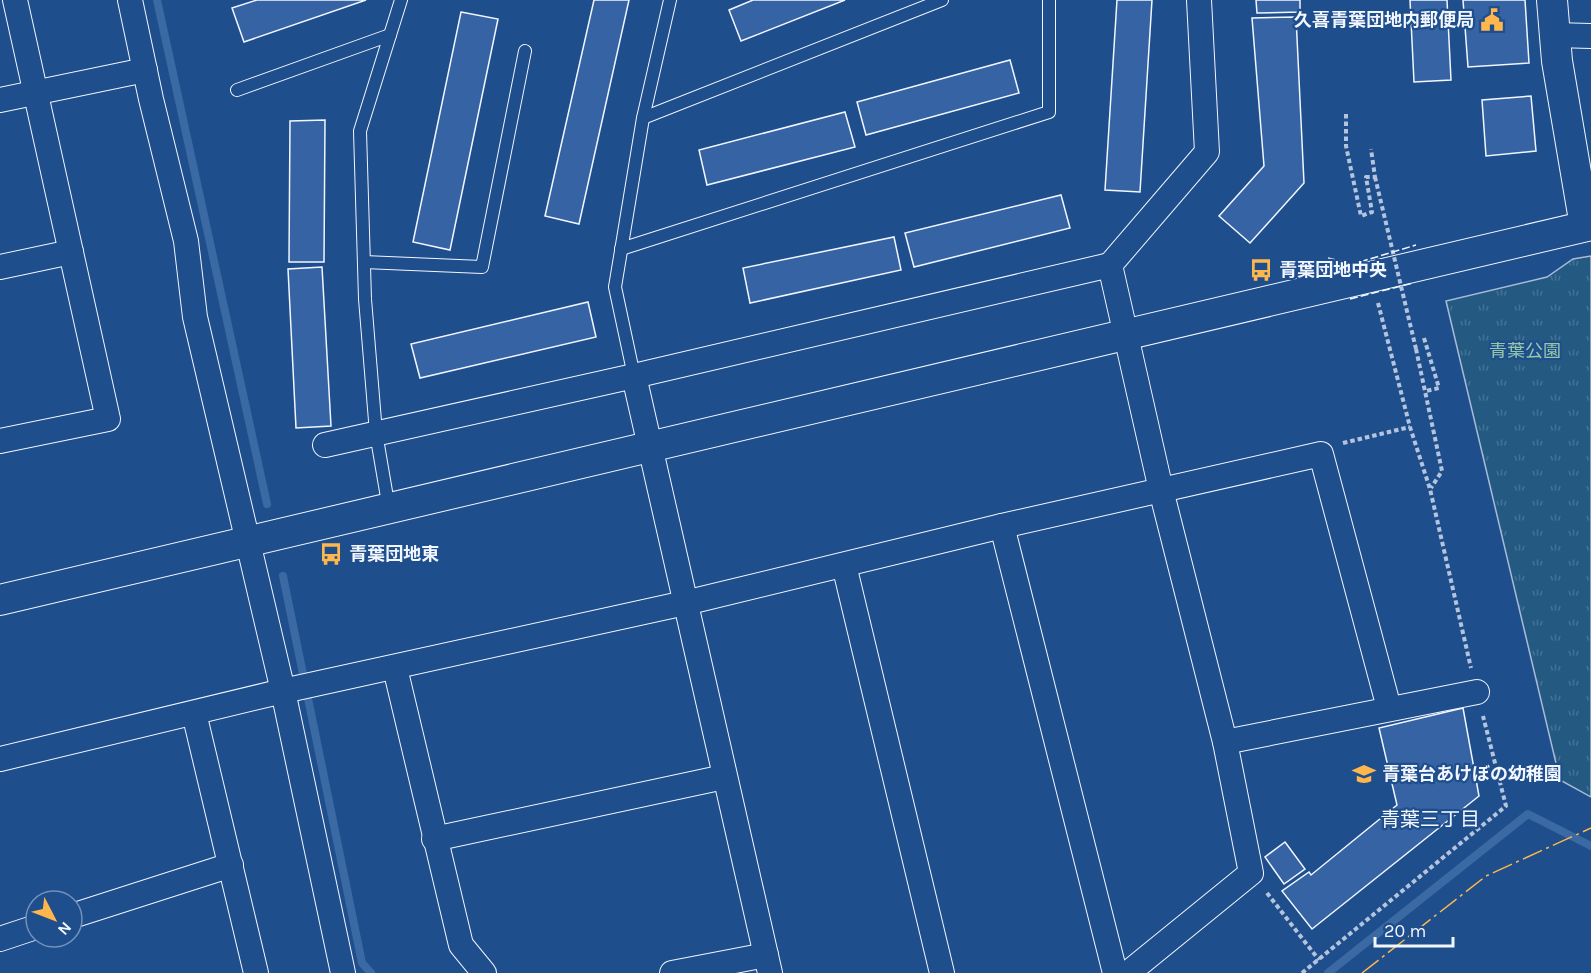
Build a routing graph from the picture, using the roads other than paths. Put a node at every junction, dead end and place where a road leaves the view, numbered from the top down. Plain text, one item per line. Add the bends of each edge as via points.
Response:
1 (15, 0) edge
2 (130, 0) edge
3 (401, 0) edge
4 (670, 0) edge
5 (942, 0) edge
6 (1049, 0) edge
7 (1198, 0) edge
8 (1552, 0) edge
9 (390, 35) junction
10 (1555, 35) junction
11 (1591, 36) edge
12 (525, 51) dead end
13 (145, 70) junction
14 (237, 90) dead end
15 (35, 92) junction
16 (0, 100) edge
17 (643, 117) junction
18 (1588, 225) edge
19 (621, 249) junction
20 (71, 252) junction
21 (364, 262) junction
22 (1110, 265) junction
23 (0, 267) edge
24 (1126, 333) junction
25 (634, 376) junction
26 (376, 433) junction
27 (0, 441) edge
28 (650, 445) junction
29 (325, 446) dead end
30 (1161, 490) junction
31 (389, 510) junction
32 (1002, 525) junction
33 (248, 541) junction
34 (844, 565) junction
35 (0, 600) edge
36 (685, 603) junction
37 (395, 669) junction
38 (283, 692) junction
39 (1476, 692) dead end
40 (1389, 708) junction
41 (194, 713) junction
42 (1225, 742) junction
43 (0, 759) edge
44 (724, 777) junction
45 (434, 839) junction
46 (231, 865) junction
47 (84, 912) edge
48 (24, 931) edge
49 (0, 939) edge
50 (768, 964) edge
51 (256, 973) edge
52 (342, 973) edge
53 (484, 973) edge
54 (672, 973) edge
55 (942, 973) edge
56 (1116, 973) edge
57 (1128, 973) edge

1 - 15 street
2 - 13 street
3 - 9 lane
4 - 17 lane
5 - 17 lane
6 - 19 lane via 1049,112
7 - 22 street via 1207,152
8 - 10 street
9 - 14 lane
9 - 21 lane via 360,131
10 - 11 street
10 - 18 street
12 - 21 lane via 482,267
13 - 15 street
13 - 33 street via 186,240 195,316
15 - 16 street
15 - 20 street
17 - 19 lane
18 - 24 street
19 - 25 lane via 615,287
20 - 23 street
20 - 27 street via 108,419
21 - 26 lane
22 - 24 street
22 - 25 street
24 - 28 street
24 - 30 street
25 - 26 street
25 - 28 street
26 - 29 street
26 - 31 lane
28 - 31 street
28 - 36 street
30 - 32 street
30 - 40 street via 1320,454
30 - 42 street
31 - 33 street
32 - 34 street
32 - 56 street
33 - 35 street
33 - 38 street
34 - 36 street
34 - 55 street
36 - 37 street
36 - 44 street
37 - 38 street
37 - 45 street
38 - 41 street
38 - 52 street
39 - 40 street
40 - 42 street
41 - 43 street
41 - 46 street
42 - 57 street via 1251,873
44 - 45 street
44 - 50 street
45 - 53 street via 461,945
46 - 47 street
46 - 51 street
48 - 49 street
50 - 54 street

